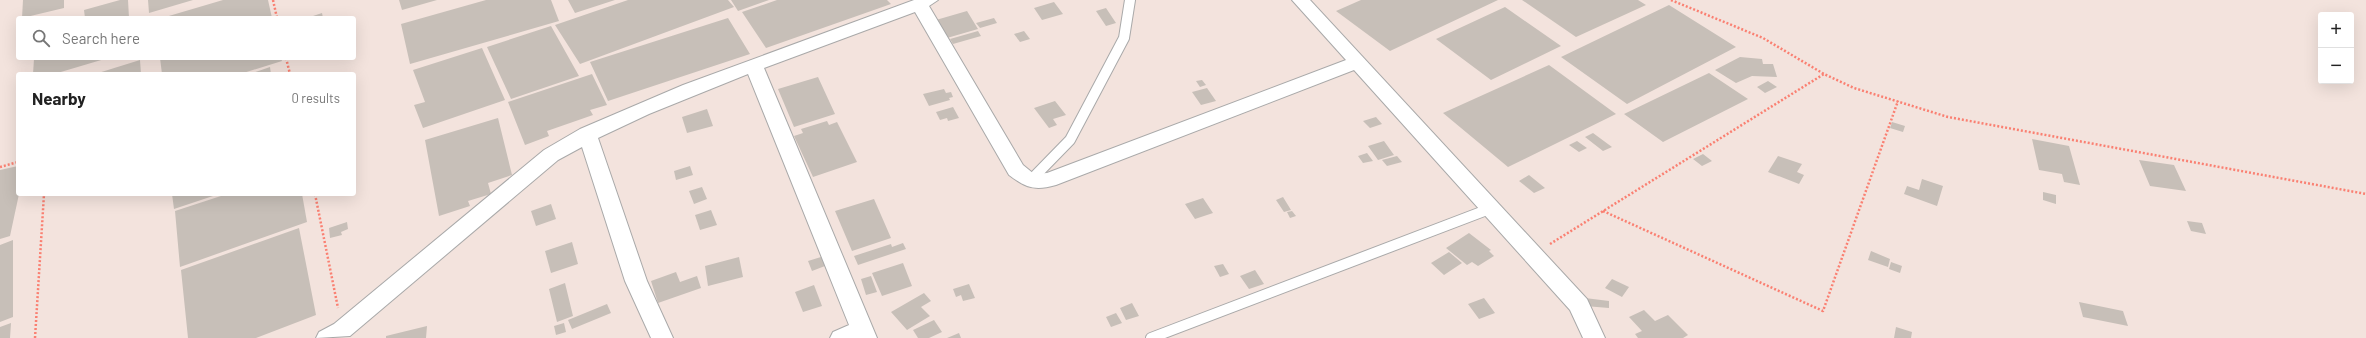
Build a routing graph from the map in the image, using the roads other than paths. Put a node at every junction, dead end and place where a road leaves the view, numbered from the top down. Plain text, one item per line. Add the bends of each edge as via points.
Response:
1 (1130, 0) edge
2 (1301, 0) edge
3 (924, 2) edge
4 (1358, 62) junction
5 (753, 64) junction
6 (587, 134) junction
7 (1030, 180) junction
8 (1492, 208) junction
9 (335, 334) edge
10 (864, 334) edge
11 (662, 338) edge
12 (841, 338) edge
13 (1151, 338) edge
14 (1594, 338) edge

1 - 7 lane via 1124,38 1070,140
2 - 4 street
3 - 5 street
3 - 7 street via 1016,170
4 - 7 street via 1049,180
4 - 8 street
5 - 6 street
5 - 10 street
6 - 9 street via 551,155
6 - 11 street via 636,281
8 - 13 lane
8 - 14 street via 1579,305
10 - 12 street

